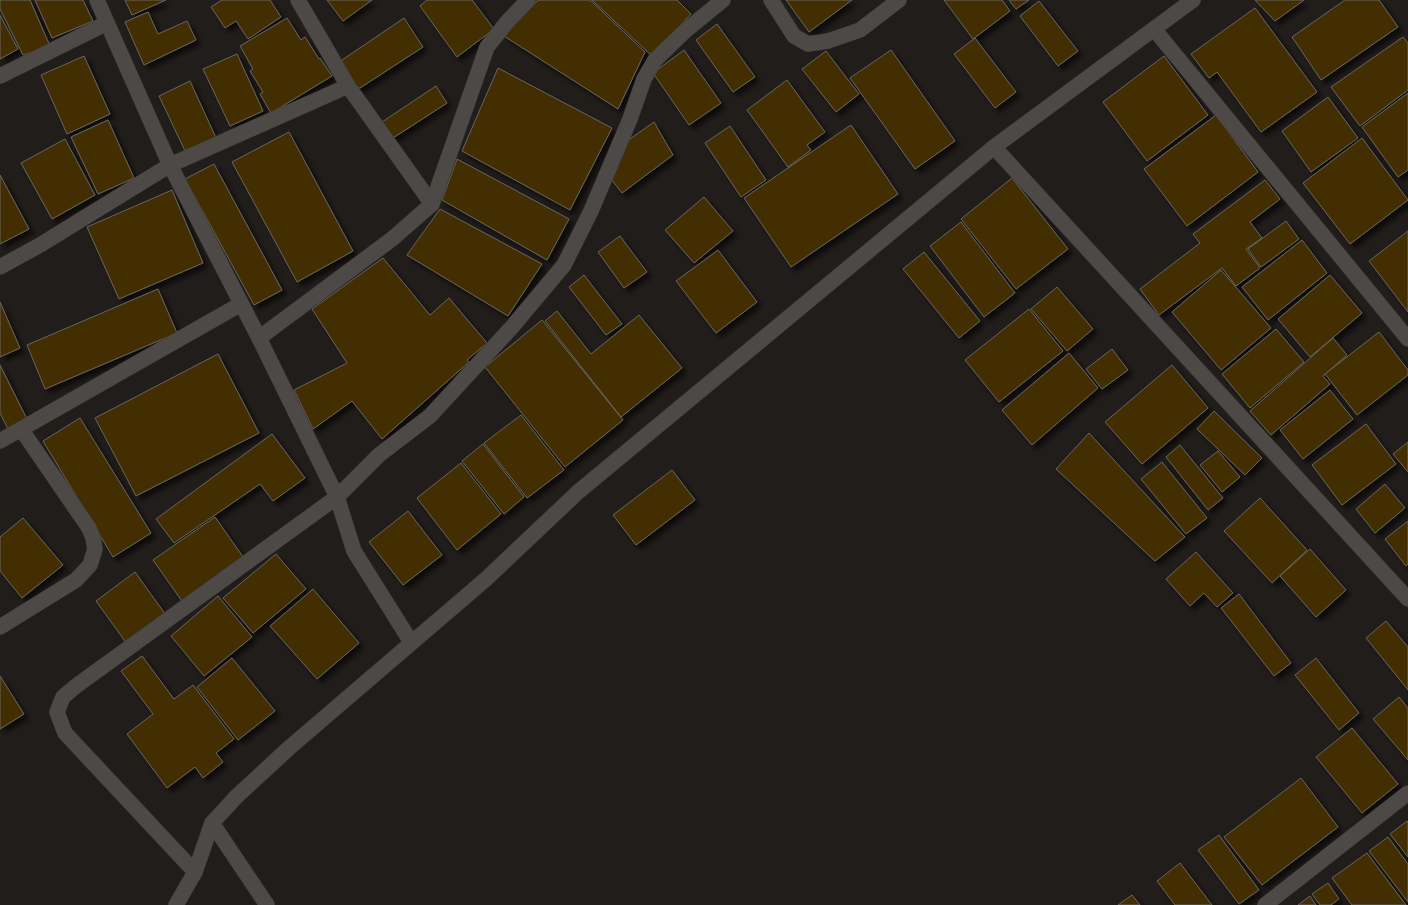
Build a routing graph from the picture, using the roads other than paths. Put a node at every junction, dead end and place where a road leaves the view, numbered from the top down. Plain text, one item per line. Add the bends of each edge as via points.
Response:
1 (97, 0) edge
2 (298, 0) edge
3 (528, 0) edge
4 (723, 0) edge
5 (772, 0) edge
6 (898, 0) edge
7 (1193, 0) edge
8 (107, 23) junction
9 (1154, 28) junction
10 (0, 76) edge
11 (348, 86) junction
12 (994, 147) junction
13 (170, 165) junction
14 (432, 204) junction
15 (0, 267) edge
16 (241, 304) junction
17 (259, 338) junction
18 (1408, 339) edge
19 (21, 429) junction
20 (0, 441) edge
21 (337, 497) junction
22 (1408, 598) edge
23 (0, 627) edge
24 (411, 642) junction
25 (1408, 792) edge
26 (212, 823) junction
27 (195, 872) junction
28 (176, 905) edge
29 (267, 905) edge
30 (1266, 905) edge

1 - 8 street
2 - 11 street
3 - 14 street via 488,47
4 - 21 street via 684,31 655,60 644,79 591,211 564,265 430,416 379,455
5 - 6 street via 794,36 808,44 860,30
7 - 9 street
8 - 10 street
8 - 13 street
9 - 12 street
9 - 18 street
11 - 13 street
11 - 14 street
12 - 22 street
12 - 24 street via 578,492 486,578
13 - 15 street
13 - 16 street
14 - 17 street via 392,239
16 - 17 street
16 - 19 street
17 - 21 street
19 - 20 street
19 - 23 street via 89,528 94,549 90,564 76,580
21 - 24 street via 354,551
21 - 27 street via 76,686 63,697 57,712 65,733
24 - 26 street via 289,748
25 - 30 street
26 - 27 street
26 - 29 street
27 - 28 street

